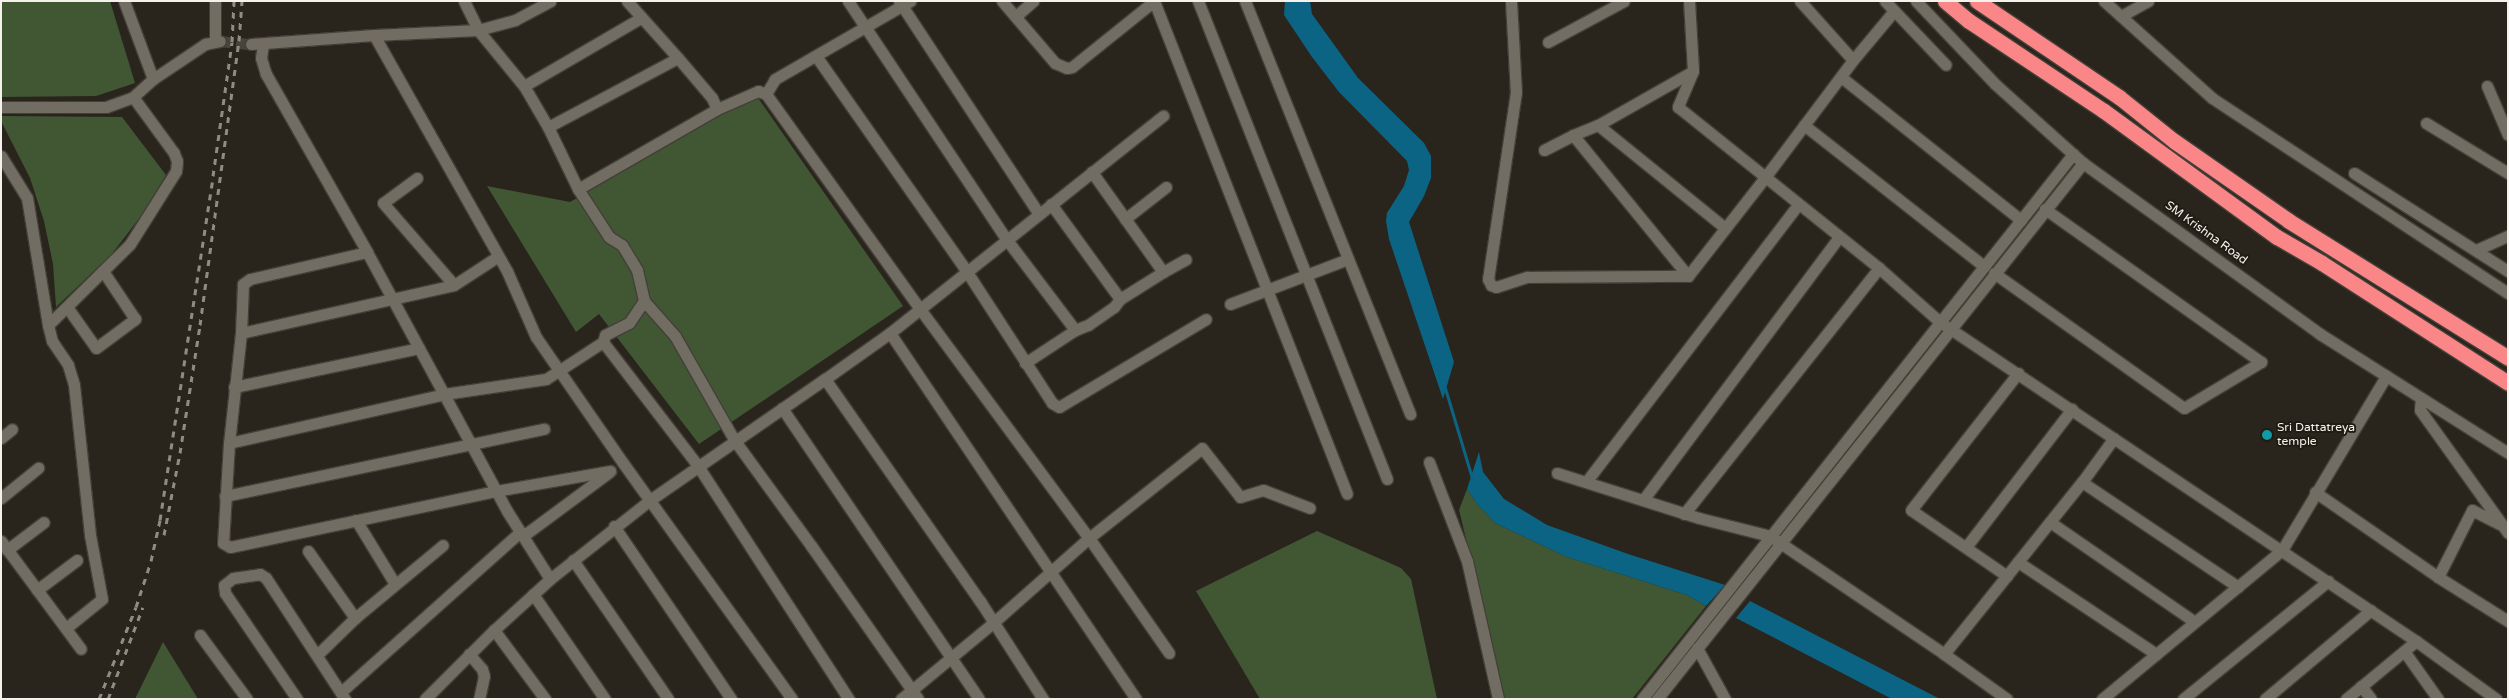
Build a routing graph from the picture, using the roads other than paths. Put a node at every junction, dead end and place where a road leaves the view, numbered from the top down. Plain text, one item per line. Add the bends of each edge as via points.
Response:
1 (124, 1) edge
2 (215, 1) edge
3 (464, 1) edge
4 (550, 1) edge
5 (627, 1) edge
6 (848, 1) edge
7 (1002, 1) edge
8 (1034, 1) edge
9 (1154, 1) edge
10 (1198, 1) edge
11 (1245, 1) edge
12 (1511, 1) edge
13 (1624, 1) edge
14 (1689, 1) edge
15 (1800, 1) edge
16 (1886, 1) edge
17 (1916, 1) edge
18 (1945, 1) edge
19 (1977, 1) edge
20 (2104, 1) edge
21 (2148, 1) edge
22 (904, 3) edge
23 (1894, 11) junction
24 (1016, 16) junction
25 (2121, 16) junction
26 (641, 18) junction
27 (865, 28) junction
28 (478, 30) junction
29 (374, 34) junction
30 (1548, 42) dead end
31 (816, 56) junction
32 (678, 58) junction
33 (1853, 60) junction
34 (1946, 65) dead end
35 (1693, 71) junction
36 (1841, 77) junction
37 (153, 80) junction
38 (524, 86) junction
39 (2487, 86) dead end
40 (766, 94) junction
41 (133, 97) junction
42 (1, 107) edge
43 (717, 109) junction
44 (1163, 116) dead end
45 (1804, 124) junction
46 (2426, 124) dead end
47 (1598, 125) junction
48 (548, 127) junction
49 (1572, 135) junction
50 (2508, 135) edge
51 (1544, 150) dead end
52 (2073, 154) junction
53 (1, 156) edge
54 (2083, 163) junction
55 (1092, 172) junction
56 (2354, 173) dead end
57 (2508, 173) edge
58 (1766, 176) junction
59 (417, 178) dead end
60 (1166, 187) dead end
61 (578, 189) junction
62 (1051, 204) junction
63 (1798, 205) junction
64 (2045, 209) junction
65 (1039, 214) junction
66 (1125, 218) junction
67 (2021, 220) junction
68 (1724, 227) junction
69 (2508, 236) edge
70 (1838, 237) junction
71 (1007, 240) junction
72 (2476, 250) junction
73 (367, 252) junction
74 (498, 257) junction
75 (1186, 260) dead end
76 (1348, 260) junction
77 (1984, 266) junction
78 (1879, 268) junction
79 (103, 271) junction
80 (2508, 271) edge
81 (967, 272) junction
82 (1163, 272) junction
83 (1994, 274) junction
84 (1307, 275) junction
85 (1688, 276) junction
86 (454, 285) junction
87 (1268, 290) junction
88 (2508, 293) edge
89 (1120, 299) junction
90 (393, 300) junction
91 (644, 300) junction
92 (1230, 304) dead end
93 (67, 307) junction
94 (920, 310) junction
95 (1206, 319) dead end
96 (1940, 322) junction
97 (48, 326) junction
98 (1075, 330) junction
99 (1951, 330) junction
100 (241, 333) junction
101 (890, 333) junction
102 (603, 342) junction
103 (419, 348) junction
104 (2508, 358) edge
105 (1026, 363) junction
106 (559, 372) junction
107 (2018, 373) junction
108 (2386, 376) junction
109 (825, 379) junction
110 (2508, 382) edge
111 (234, 387) junction
112 (444, 394) junction
113 (2421, 398) junction
114 (782, 408) junction
115 (2072, 409) junction
116 (1410, 414) dead end
117 (12, 429) dead end
118 (544, 429) dead end
119 (1, 438) edge
120 (2114, 438) junction
121 (734, 441) junction
122 (228, 443) junction
123 (471, 444) junction
124 (2508, 453) edge
125 (1429, 462) dead end
126 (623, 463) junction
127 (698, 466) junction
128 (38, 468) dead end
129 (610, 471) junction
130 (1557, 473) dead end
131 (1387, 479) dead end
132 (1586, 482) junction
133 (2082, 482) junction
134 (496, 491) junction
135 (2315, 492) junction
136 (1347, 494) dead end
137 (225, 496) junction
138 (1, 498) edge
139 (650, 500) junction
140 (1643, 500) junction
141 (1310, 508) dead end
142 (1684, 514) junction
143 (356, 520) junction
144 (44, 522) dead end
145 (2050, 522) junction
146 (614, 526) junction
147 (2506, 529) edge
148 (522, 534) junction
149 (1770, 536) junction
150 (1089, 538) junction
151 (1780, 544) junction
152 (4, 545) edge
153 (443, 545) dead end
154 (1966, 547) junction
155 (2282, 550) junction
156 (308, 551) dead end
157 (77, 560) dead end
158 (573, 560) junction
159 (2018, 562) junction
160 (1051, 572) junction
161 (2008, 576) junction
162 (2438, 577) junction
163 (550, 579) junction
164 (2328, 581) junction
165 (395, 584) junction
166 (2238, 587) junction
167 (37, 590) junction
168 (533, 594) junction
169 (2371, 610) junction
170 (356, 618) junction
171 (994, 622) junction
172 (2195, 622) junction
173 (2508, 622) edge
174 (66, 628) junction
175 (494, 630) junction
176 (200, 635) dead end
177 (2416, 641) junction
178 (1697, 648) junction
179 (81, 649) dead end
180 (2404, 651) junction
181 (1169, 653) dead end
182 (318, 654) junction
183 (469, 654) junction
184 (1944, 654) junction
185 (2156, 654) junction
186 (952, 657) junction
187 (2361, 686) junction
188 (915, 694) edge
189 (343, 695) edge
190 (247, 699) edge
191 (297, 699) edge
192 (425, 699) edge
193 (479, 699) edge
194 (545, 699) edge
195 (605, 699) edge
196 (668, 699) edge
197 (730, 699) edge
198 (792, 699) edge
199 (849, 699) edge
200 (901, 699) edge
201 (979, 699) edge
202 (1043, 699) edge
203 (1136, 699) edge
204 (1498, 699) edge
205 (1642, 699) edge
206 (1657, 699) edge
207 (1725, 699) edge
208 (2007, 699) edge
209 (2102, 699) edge
210 (2183, 699) edge
211 (2265, 699) edge
212 (2346, 699) edge
213 (2371, 699) edge
214 (2438, 699) edge
215 (2496, 699) edge

1 - 37 street
2 - 37 street via 217,41 205,44
3 - 28 street
4 - 28 street via 515,20
5 - 26 street
6 - 27 street
7 - 24 street
8 - 24 street
9 - 24 street via 1066,68 1055,63
9 - 87 street
10 - 84 street
11 - 76 street
12 - 85 street via 1516,92 1488,279 1491,285 1496,287 1527,276
13 - 30 street
14 - 35 street
15 - 33 street
16 - 23 street
17 - 52 street, SM Krishna Road via 1995,84
18 - 110 highway via 2277,237
19 - 104 highway via 2119,97 2174,141 2329,247
20 - 25 street
21 - 25 street
22 - 27 street
22 - 65 street
23 - 33 street
23 - 34 street
25 - 88 street via 2212,98
26 - 32 street
26 - 38 street
27 - 31 street
27 - 71 street
28 - 29 street
28 - 38 street
29 - 73 street via 257,45 266,74
29 - 74 street
31 - 40 street via 775,80
31 - 81 street
32 - 43 street via 712,98
32 - 48 street
33 - 36 street
35 - 47 street
35 - 58 street via 1678,107
36 - 45 street
36 - 67 street
37 - 41 street
38 - 48 street
39 - 50 street
40 - 43 street via 758,91
40 - 94 street
41 - 42 street via 106,107
41 - 79 street via 174,153 176,171 130,244
43 - 61 street
44 - 55 street
45 - 58 street
45 - 77 street
46 - 57 street
47 - 49 street
47 - 68 street
48 - 61 street
49 - 51 street
49 - 85 street
52 - 54 street, SM Krishna Road
52 - 67 street
53 - 97 street via 29,206
54 - 64 street
54 - 108 street, SM Krishna Road via 2320,334
55 - 62 street
55 - 66 street
56 - 72 street
58 - 63 street
58 - 68 street
59 - 86 street via 383,204
60 - 66 street
61 - 91 street via 609,237 622,246 637,270
62 - 65 street
62 - 89 street
63 - 70 street
63 - 132 street
64 - 83 street
64 - 83 street via 2261,362 2184,408
65 - 71 street
66 - 82 street
67 - 77 street
68 - 85 street
69 - 72 street
70 - 78 street
70 - 140 street
71 - 81 street
71 - 98 street
72 - 80 street
73 - 90 street
73 - 100 street via 245,282
74 - 86 street
74 - 106 street via 536,337
75 - 82 street
76 - 84 street
76 - 116 street
77 - 96 street
78 - 96 street
78 - 142 street
79 - 93 street
79 - 93 street via 135,320 96,348
81 - 94 street
81 - 105 street
82 - 89 street
83 - 99 street
84 - 87 street
84 - 131 street
86 - 90 street
87 - 92 street
87 - 136 street
89 - 98 street via 1088,325
90 - 100 street
90 - 103 street
91 - 102 street via 628,323 605,335
91 - 121 street via 675,336
93 - 97 street
94 - 101 street
94 - 150 street
95 - 105 street via 1059,407 1048,398
96 - 99 street
96 - 149 street
97 - 174 street via 52,340 68,365 74,385 89,525 102,599
98 - 105 street
99 - 107 street
99 - 151 street
100 - 111 street
101 - 109 street
101 - 160 street
102 - 106 street
102 - 127 street
103 - 111 street
103 - 112 street
106 - 112 street via 546,380
106 - 126 street
107 - 115 street
107 - 154 street via 1911,510
108 - 113 street, SM Krishna Road
108 - 135 street
109 - 114 street
109 - 171 street
111 - 122 street
112 - 122 street
112 - 123 street
113 - 124 street, SM Krishna Road
113 - 147 street via 2420,410
114 - 121 street
114 - 186 street
115 - 120 street
115 - 154 street
117 - 119 street
118 - 123 street
120 - 133 street
120 - 155 street
121 - 127 street
121 - 188 street
122 - 137 street
123 - 134 street
123 - 137 street
125 - 204 street via 1467,561
126 - 129 street
126 - 139 street
127 - 139 street
127 - 199 street
128 - 138 street
129 - 134 street
129 - 148 street
130 - 132 street
132 - 140 street
133 - 145 street
133 - 166 street
134 - 143 street
134 - 148 street
135 - 155 street
135 - 162 street
137 - 143 street via 222,539 230,547
139 - 146 street
139 - 198 street
140 - 142 street
141 - 150 street via 1263,490 1240,497 1202,448
142 - 149 street
143 - 165 street
144 - 152 street
145 - 159 street
145 - 172 street
146 - 158 street
146 - 197 street
147 - 162 street via 2472,510
148 - 163 street
148 - 189 street
149 - 151 street
149 - 205 street
150 - 160 street
150 - 181 street
151 - 178 street
151 - 184 street
152 - 167 street
153 - 165 street
154 - 161 street
155 - 164 street
155 - 166 street
156 - 170 street
157 - 167 street
158 - 163 street
158 - 196 street
159 - 161 street
159 - 185 street
160 - 171 street
160 - 203 street
161 - 184 street
162 - 173 street
163 - 168 street
164 - 169 street
164 - 210 street
165 - 170 street
166 - 172 street
167 - 174 street
168 - 175 street
168 - 195 street
169 - 177 street
169 - 211 street
170 - 182 street
171 - 186 street
171 - 202 street
172 - 185 street
174 - 179 street
175 - 183 street
175 - 194 street
176 - 190 street
177 - 180 street
177 - 215 street
178 - 206 street
178 - 207 street
180 - 187 street
180 - 214 street
182 - 189 street
182 - 191 street via 264,575 233,578 224,586 225,593
183 - 192 street
183 - 193 street via 484,676
184 - 208 street
185 - 209 street
186 - 188 street
186 - 201 street
187 - 212 street
187 - 213 street
188 - 200 street

